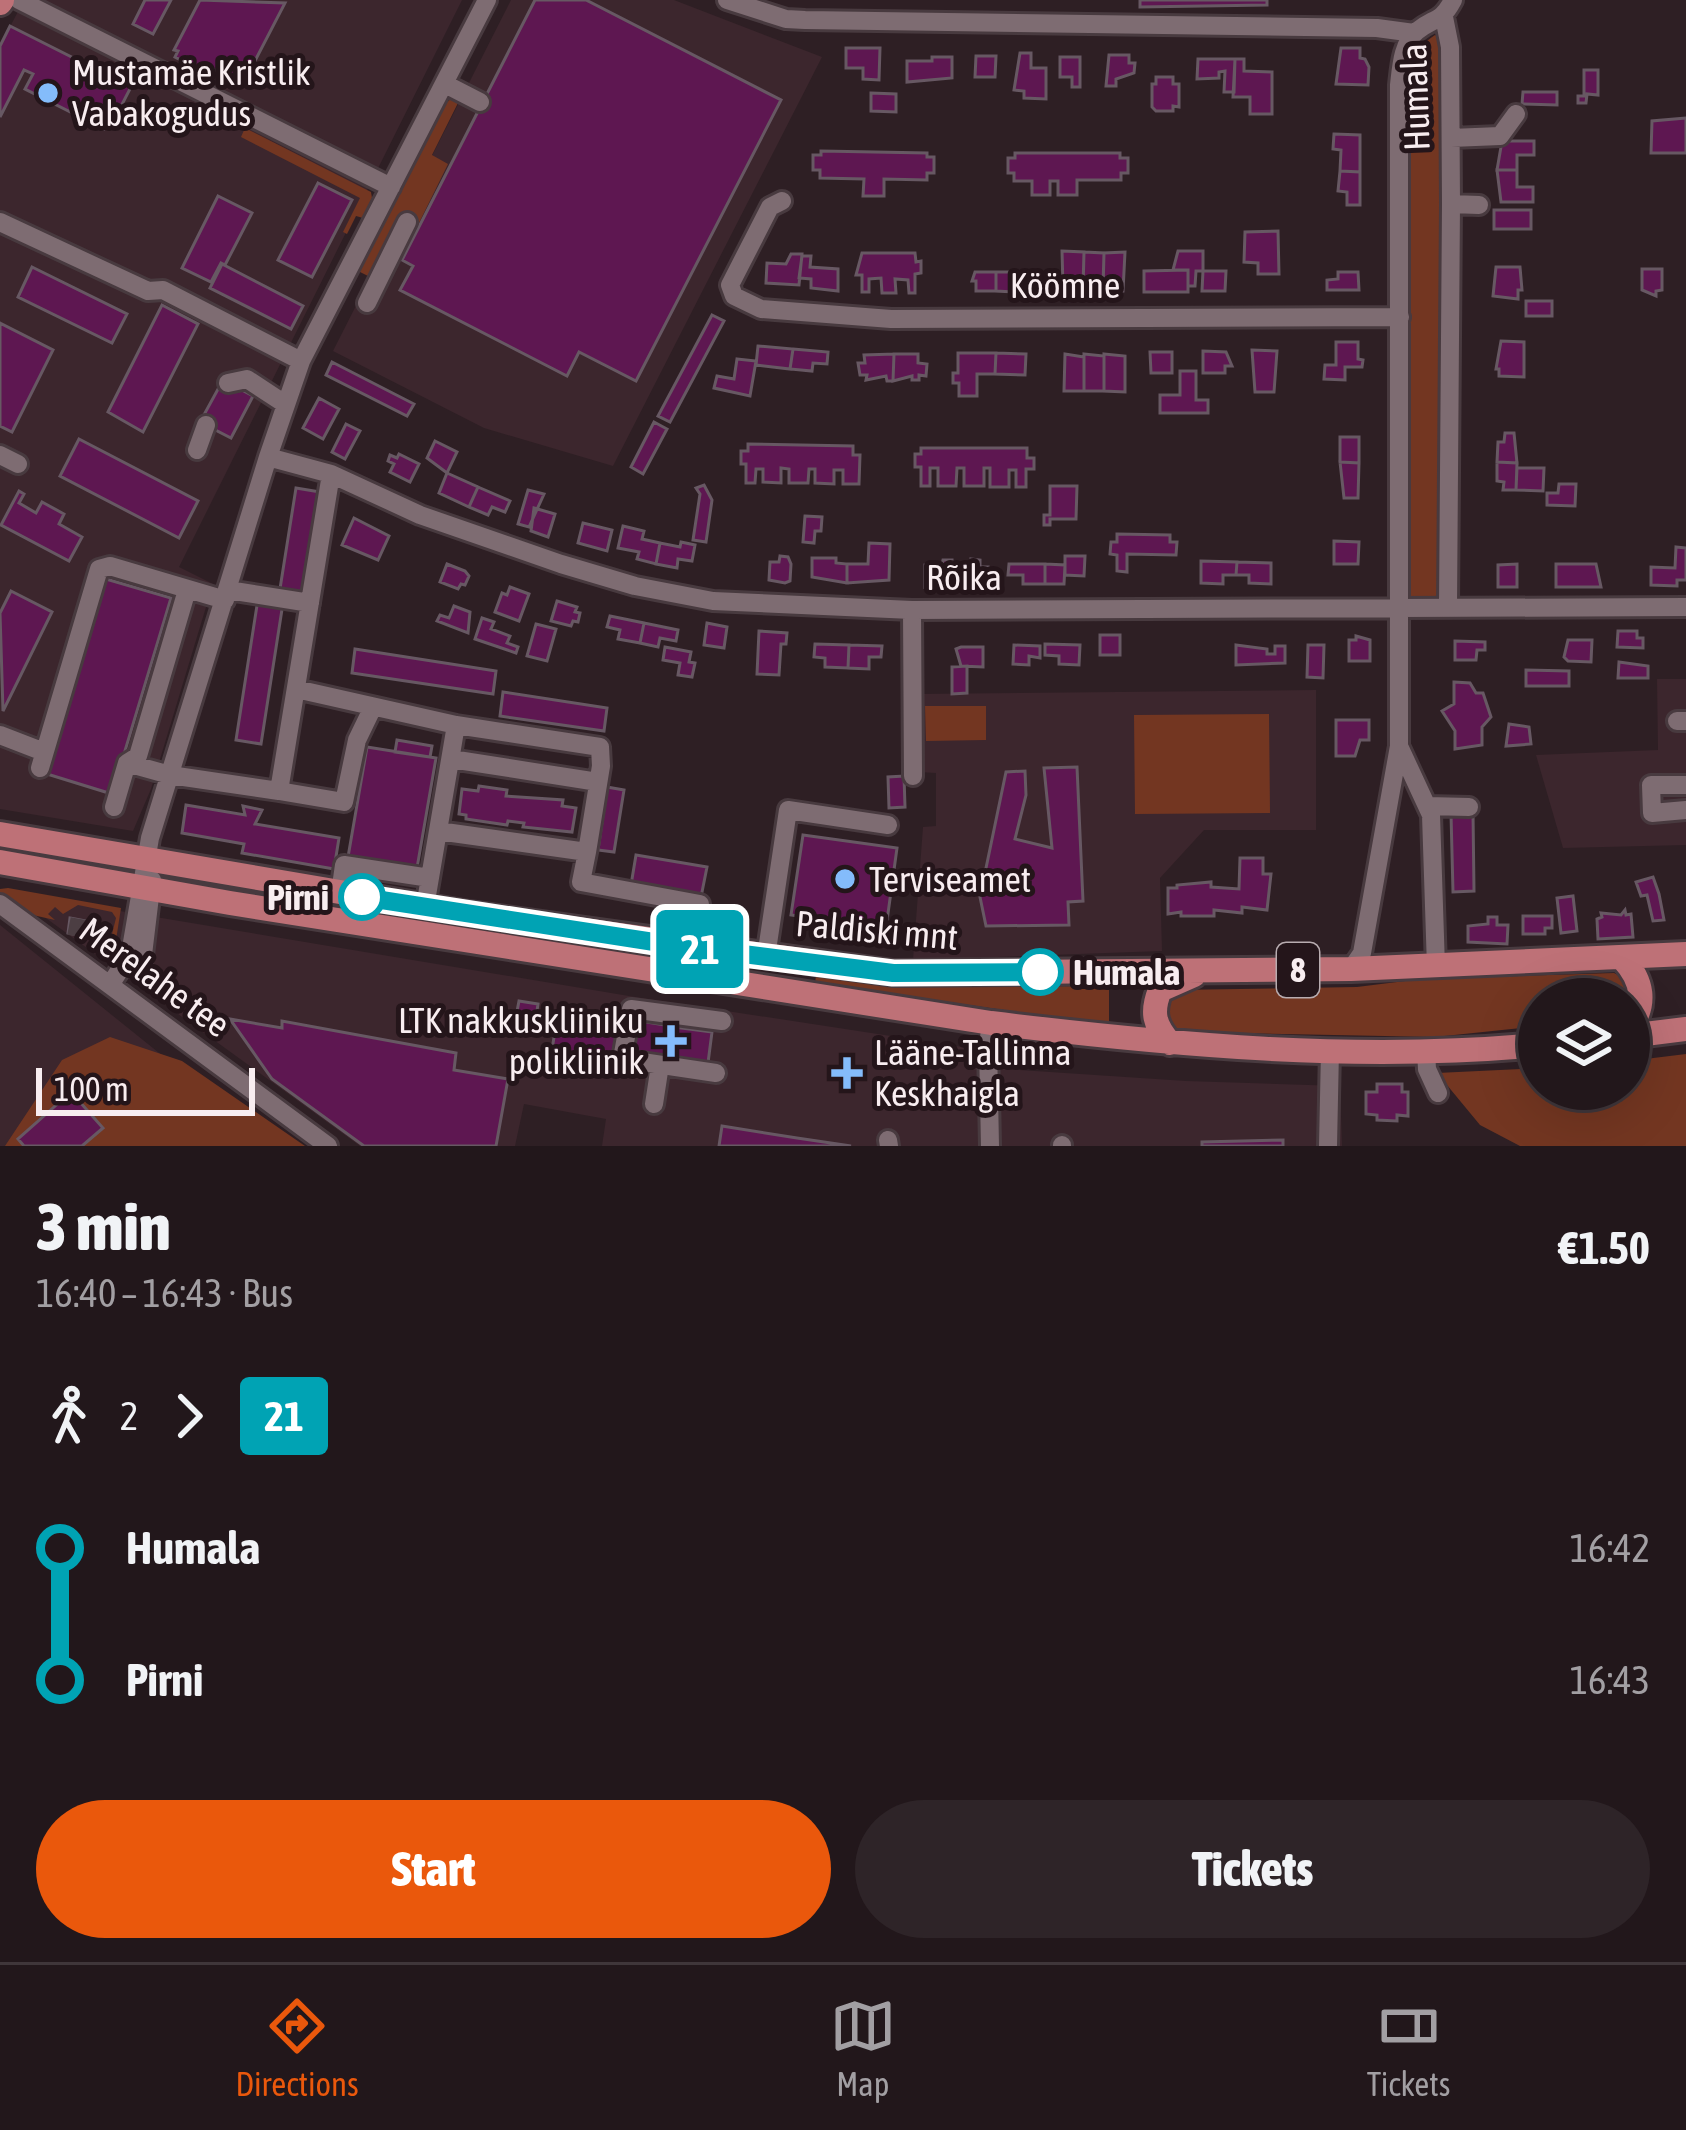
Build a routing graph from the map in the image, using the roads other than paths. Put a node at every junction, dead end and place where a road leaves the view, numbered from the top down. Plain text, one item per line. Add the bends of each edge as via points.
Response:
1 (19, 0) edge
2 (487, 0) edge
3 (734, 1) edge
4 (1448, 9) edge
5 (1414, 32) junction
6 (445, 84) junction
7 (480, 101) dead end
8 (1516, 114) dead end
9 (1450, 138) junction
10 (391, 187) junction
11 (782, 201) dead end
12 (1451, 204) junction
13 (1479, 205) dead end
14 (0, 222) edge
15 (407, 223) dead end
16 (367, 303) dead end
17 (1400, 316) junction
18 (301, 361) junction
19 (228, 383) dead end
20 (285, 404) junction
21 (206, 425) dead end
22 (197, 450) dead end
23 (268, 457) junction
24 (331, 474) junction
25 (187, 590) junction
26 (226, 595) junction
27 (310, 603) junction
28 (1686, 607) edge
29 (1448, 608) junction
30 (1401, 609) junction
31 (912, 610) junction
32 (296, 689) junction
33 (372, 709) junction
34 (456, 725) junction
35 (0, 735) edge
36 (1399, 746) junction
37 (451, 759) junction
38 (128, 763) junction
39 (170, 775) junction
40 (913, 776) dead end
41 (598, 782) junction
42 (1686, 785) edge
43 (279, 791) junction
44 (1427, 806) junction
45 (114, 807) dead end
46 (1469, 807) dead end
47 (1686, 810) edge
48 (888, 825) dead end
49 (437, 831) junction
50 (0, 834) edge
51 (586, 852) junction
52 (148, 857) junction
53 (0, 862) edge
54 (430, 878) junction
55 (148, 888) junction
56 (340, 893) junction
57 (0, 904) edge
58 (700, 904) dead end
59 (425, 907) junction
60 (1686, 953) edge
61 (766, 957) junction
62 (1623, 959) junction
63 (142, 964) dead end
64 (1436, 967) junction
65 (1351, 969) junction
66 (1202, 971) junction
67 (1637, 978) edge
68 (110, 985) junction
69 (722, 1021) dead end
70 (991, 1023) junction
71 (1686, 1029) edge
72 (1650, 1032) edge
73 (1170, 1043) junction
74 (1518, 1046) edge
75 (1330, 1050) junction
76 (1426, 1051) junction
77 (660, 1065) junction
78 (716, 1073) dead end
79 (1438, 1093) dead end
80 (654, 1104) dead end
81 (328, 1146) edge
82 (990, 1146) edge
83 (1328, 1146) edge

1 - 10 street
2 - 6 street
3 - 5 street via 786,19
4 - 5 street, Humala
4 - 9 street, Humala
5 - 17 street, Humala via 1399,86
6 - 7 street
6 - 10 street
8 - 9 street via 1500,136
9 - 12 street, Humala
10 - 18 street
11 - 17 street, Köömne via 770,207 730,285 734,296 761,309 891,319
12 - 13 street
12 - 29 street, Humala
14 - 18 street via 148,291 163,290
15 - 16 street
17 - 30 street, Humala
18 - 20 street
19 - 20 street via 247,379
20 - 23 street
21 - 22 street
23 - 24 street, Rõika
23 - 26 street
24 - 27 street
24 - 31 street, Rõika via 451,527 634,586 713,601
25 - 26 street
25 - 35 street via 98,569 42,760
25 - 38 street via 138,755
26 - 27 street
26 - 39 street
27 - 32 street
28 - 29 street, Rõika
29 - 30 street, Rõika
30 - 31 street, Rõika
30 - 36 street, Humala
31 - 40 street
32 - 33 street
32 - 43 street
33 - 34 street
33 - 43 street via 344,802
34 - 37 street
34 - 41 street via 600,747
36 - 44 street
36 - 65 street, Humala via 1362,953
37 - 41 street
37 - 49 street
38 - 39 street
38 - 45 street
39 - 43 street
39 - 52 street
41 - 51 street
42 - 47 street via 1651,785 1652,813
44 - 46 street
44 - 64 street
48 - 61 street via 788,810
49 - 51 street
49 - 54 street
50 - 52 main road, Paldiski mnt / 8
51 - 58 street via 581,882
52 - 55 street
52 - 56 main road, Paldiski mnt / 8
53 - 55 main road, Paldiski mnt / 8
54 - 56 street via 344,865
54 - 59 street
55 - 63 street
55 - 68 street via 130,954
55 - 70 main road, Paldiski mnt / 8
56 - 59 main road, Paldiski mnt / 8
57 - 68 street, Merelahe tee
59 - 61 main road, Paldiski mnt / 8
60 - 62 main road, Paldiski mnt / 8
61 - 66 main road, Paldiski mnt / 8 via 947,975
62 - 64 main road, Paldiski mnt / 8
62 - 67 main road
64 - 65 main road, Paldiski mnt / 8
65 - 66 main road, Paldiski mnt / 8
66 - 73 main road via 1160,990 1156,1027
68 - 81 street, Merelahe tee
69 - 77 street via 631,1009 622,1059
70 - 73 main road, Paldiski mnt / 8
70 - 82 street
71 - 72 main road
73 - 75 main road, Paldiski mnt / 8
74 - 76 main road, Paldiski mnt / 8
75 - 76 main road, Paldiski mnt / 8
75 - 83 street
76 - 79 street
77 - 78 street
77 - 80 street

